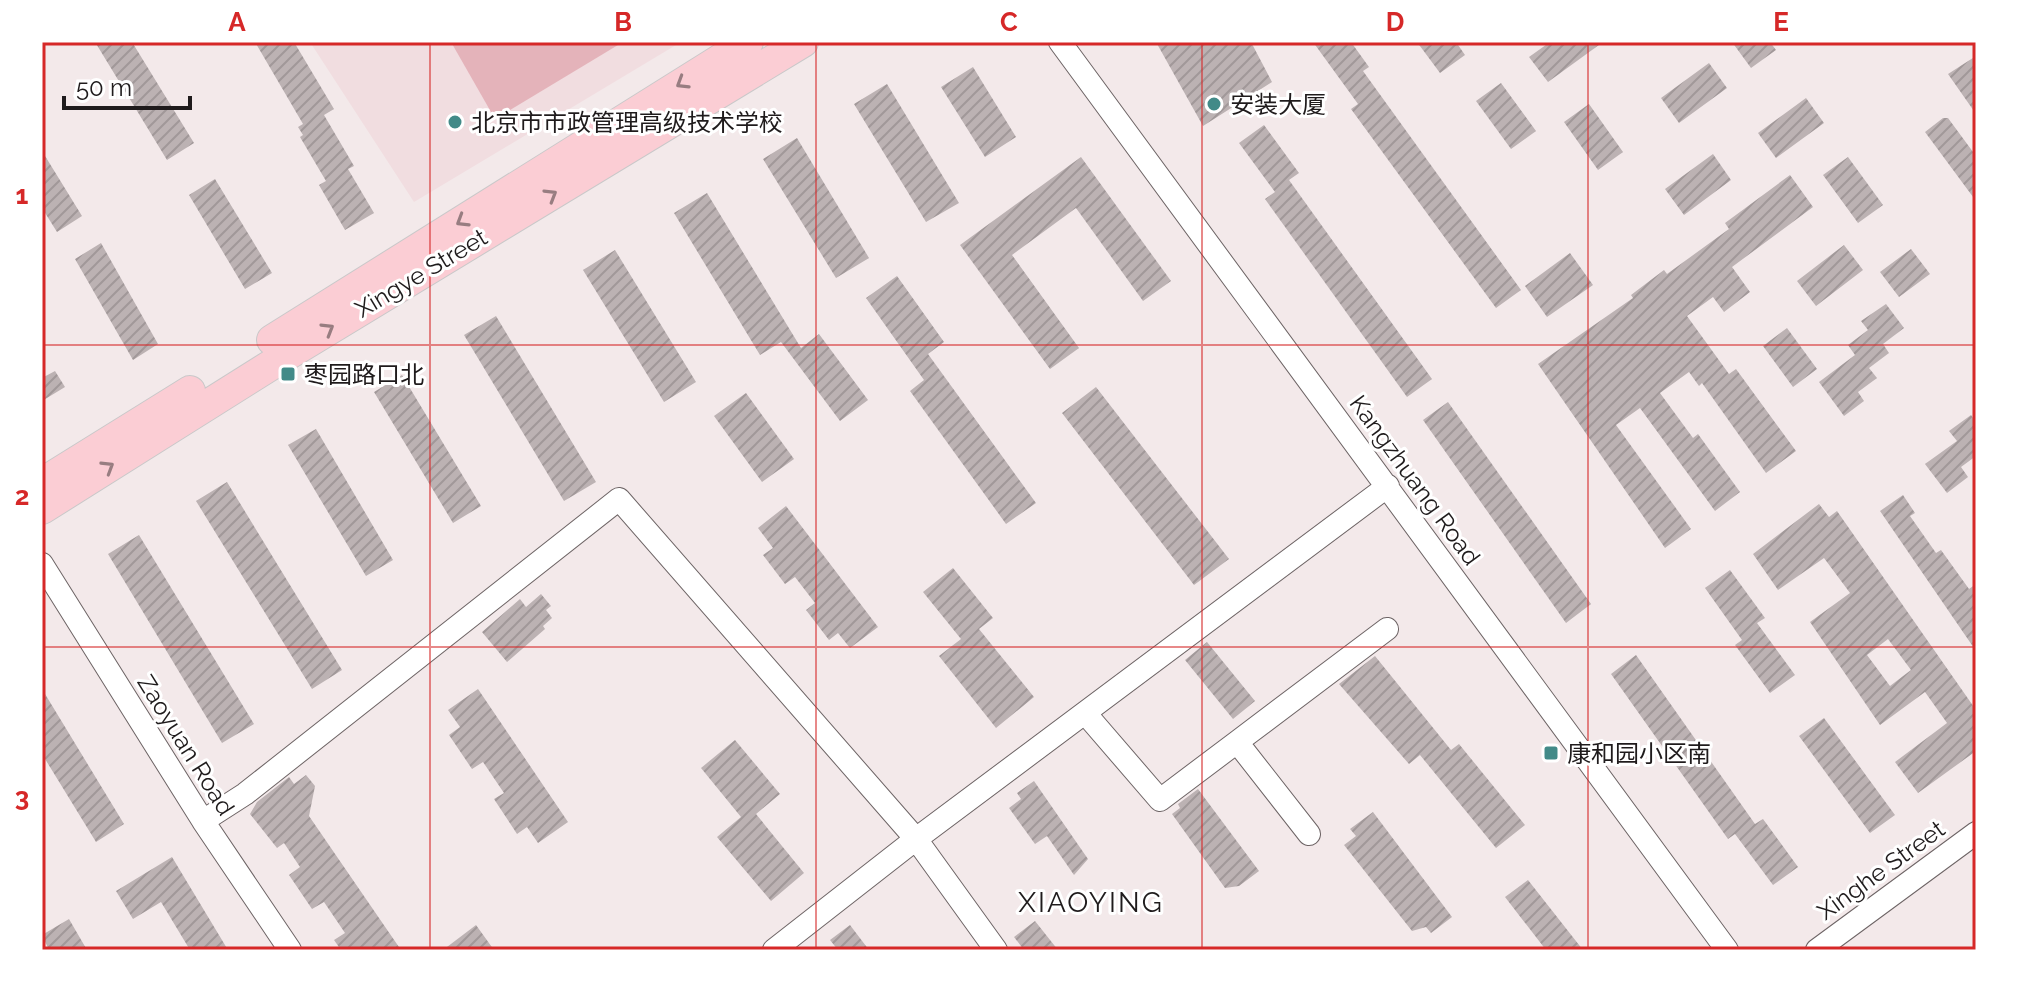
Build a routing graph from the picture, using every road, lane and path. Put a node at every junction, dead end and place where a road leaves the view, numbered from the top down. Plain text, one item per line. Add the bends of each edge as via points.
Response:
1 (748, 42) edge
2 (803, 42) edge
3 (1060, 42) edge
4 (42, 483) edge
5 (1388, 486) junction
6 (42, 509) edge
7 (42, 564) edge
8 (1387, 629) dead end
9 (1085, 713) junction
10 (1237, 742) junction
11 (203, 821) junction
12 (1976, 833) edge
13 (1309, 834) dead end
14 (916, 839) junction
15 (290, 950) edge
16 (774, 950) edge
17 (996, 950) edge
18 (1727, 950) edge
19 (1817, 950) edge

1 -> 4 main road, Xingye Street
6 -> 2 main road, Xingye Street
3 - 5 street, Kangzhuang Road
5 - 9 street
5 - 18 street, Kangzhuang Road
7 - 11 street, Zaoyuan Road
8 - 10 street
9 - 10 street via 1160,800
9 - 14 street
10 - 13 street
11 - 14 street via 245,794 619,499
11 - 15 street, Zaoyuan Road
12 - 19 street, Xinghe Street
14 - 16 street
14 - 17 street

